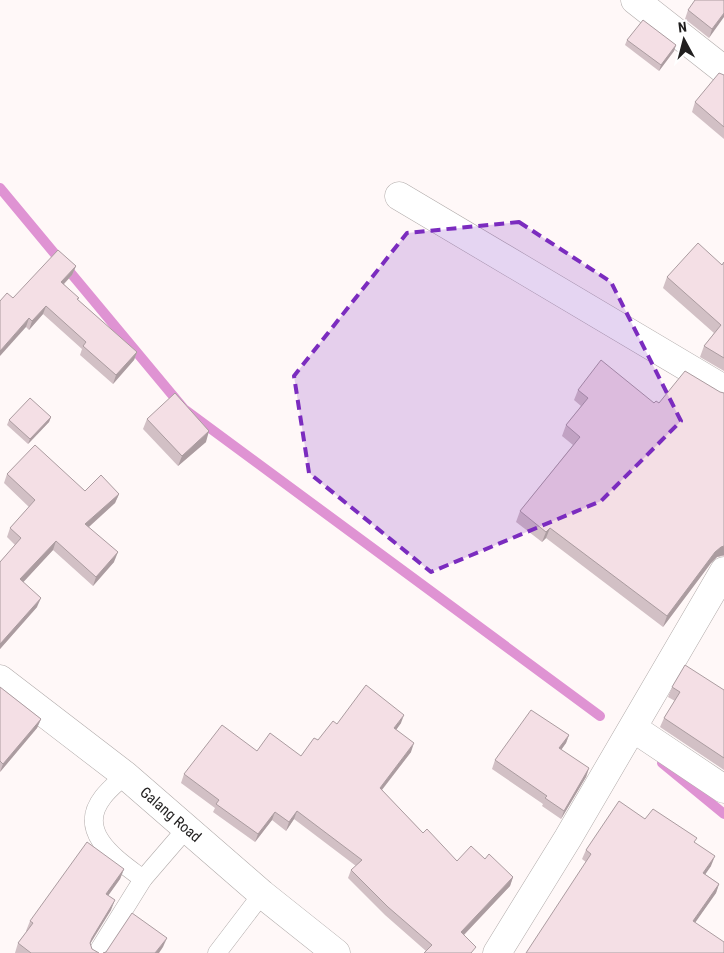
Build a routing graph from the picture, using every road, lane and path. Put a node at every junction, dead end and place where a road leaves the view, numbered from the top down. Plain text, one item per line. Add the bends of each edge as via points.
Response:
1 (635, 0) edge
2 (724, 70) edge
3 (399, 196) dead end
4 (724, 389) edge
5 (720, 585) edge
6 (0, 679) edge
7 (633, 728) junction
8 (125, 775) junction
9 (724, 789) edge
10 (186, 829) junction
11 (143, 879) junction
12 (262, 894) junction
13 (97, 953) edge
14 (217, 953) edge
15 (336, 953) edge
16 (497, 953) edge

1 - 2 street
3 - 4 street
5 - 7 street
6 - 8 street, Galang Road
7 - 9 street
7 - 16 street
8 - 10 street, Galang Road
8 - 11 lane via 102,797 94,814 93,829 111,852
10 - 11 lane
10 - 12 street, Galang Road
11 - 13 lane
12 - 14 lane
12 - 15 street, Galang Road

